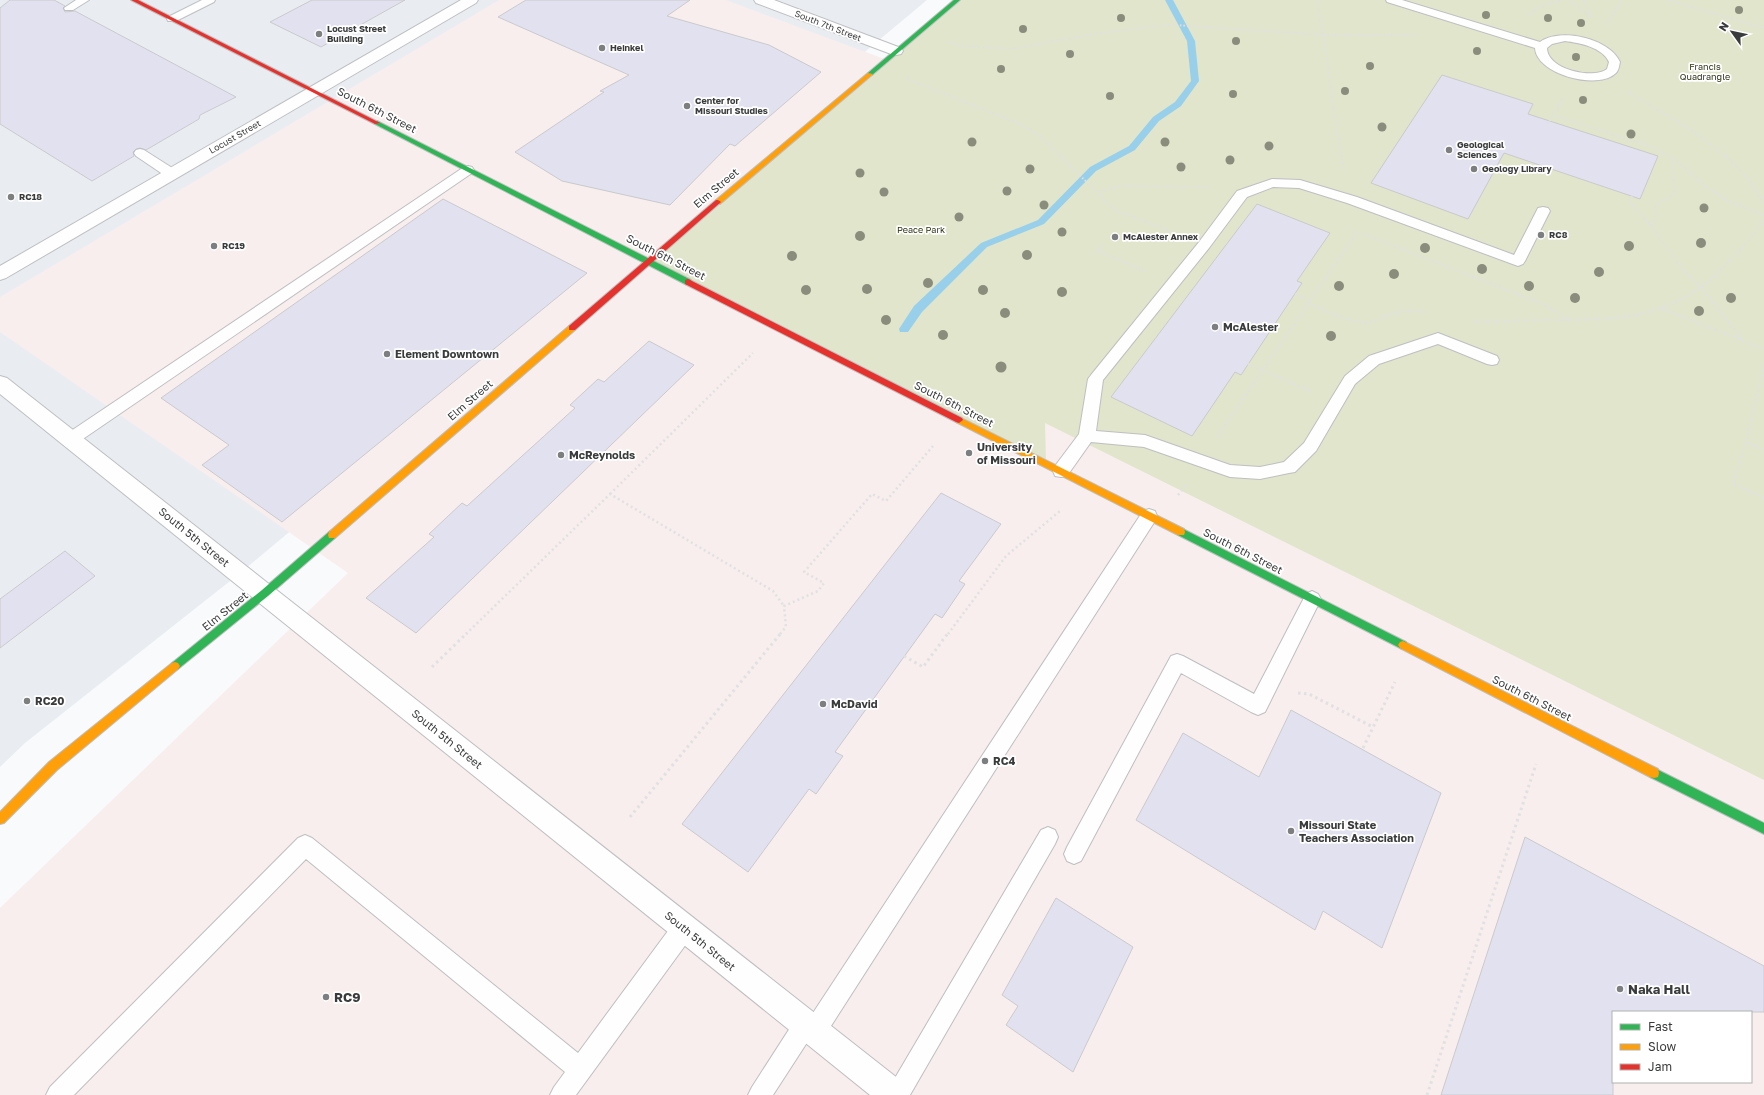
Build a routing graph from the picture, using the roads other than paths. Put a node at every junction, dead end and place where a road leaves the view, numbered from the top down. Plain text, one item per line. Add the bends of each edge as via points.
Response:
1 (84, 0) edge
2 (134, 0) edge
3 (210, 0) edge
4 (471, 0) edge
5 (761, 0) edge
6 (957, 0) edge
7 (1391, 0) edge
8 (69, 8) dead end
9 (172, 19) junction
10 (1542, 46) junction
11 (896, 51) junction
12 (314, 92) junction
13 (140, 154) dead end
14 (468, 170) junction
15 (172, 174) junction
16 (1543, 211) dead end
17 (649, 262) junction
18 (0, 274) edge
19 (1492, 360) dead end
20 (0, 383) edge
21 (1087, 436) junction
22 (71, 439) junction
23 (1061, 472) junction
24 (1149, 516) junction
25 (265, 593) junction
26 (1312, 599) junction
27 (0, 819) edge
28 (1764, 829) edge
29 (1048, 837) dead end
30 (1074, 854) dead end
31 (684, 928) junction
32 (810, 1028) junction
33 (581, 1070) junction
34 (58, 1095) edge
35 (562, 1095) edge
36 (760, 1095) edge
37 (894, 1095) edge
38 (897, 1095) edge

1 - 8 lane
2 - 9 street, South 6th Street
3 - 9 lane
4 - 12 street, Locust Street
5 - 11 street, South 7th Street
6 - 11 street, Elm Street
7 - 10 lane
9 - 12 street, South 6th Street
10 - 10 lane via 1540,52 1546,61 1571,74 1596,77 1606,75 1615,65 1608,53 1589,42 1560,38 1546,41
11 - 17 street, Elm Street
12 - 14 street, South 6th Street
12 - 15 street, Locust Street
13 - 15 lane
14 - 17 street, South 6th Street
14 - 22 lane
15 - 18 street, Locust Street
16 - 21 lane via 1518,262 1352,200 1300,184 1272,183 1242,194 1096,379
17 - 23 street, South 6th Street
17 - 25 street, Elm Street
19 - 21 lane via 1438,338 1374,360 1350,380 1310,447 1289,467 1260,472 1230,471 1144,441
20 - 22 street, South 5th Street
21 - 23 lane
22 - 25 street, South 5th Street
23 - 24 street, South 6th Street
24 - 26 street, South 6th Street
24 - 32 lane
25 - 27 street, Elm Street via 53,766
25 - 31 street, South 5th Street
26 - 28 street, South 6th Street
26 - 30 lane via 1258,706 1177,662
29 - 38 lane
31 - 32 street, South 5th Street
31 - 33 lane
32 - 36 lane
32 - 37 street, South 5th Street
33 - 34 lane via 305,844
33 - 35 lane

